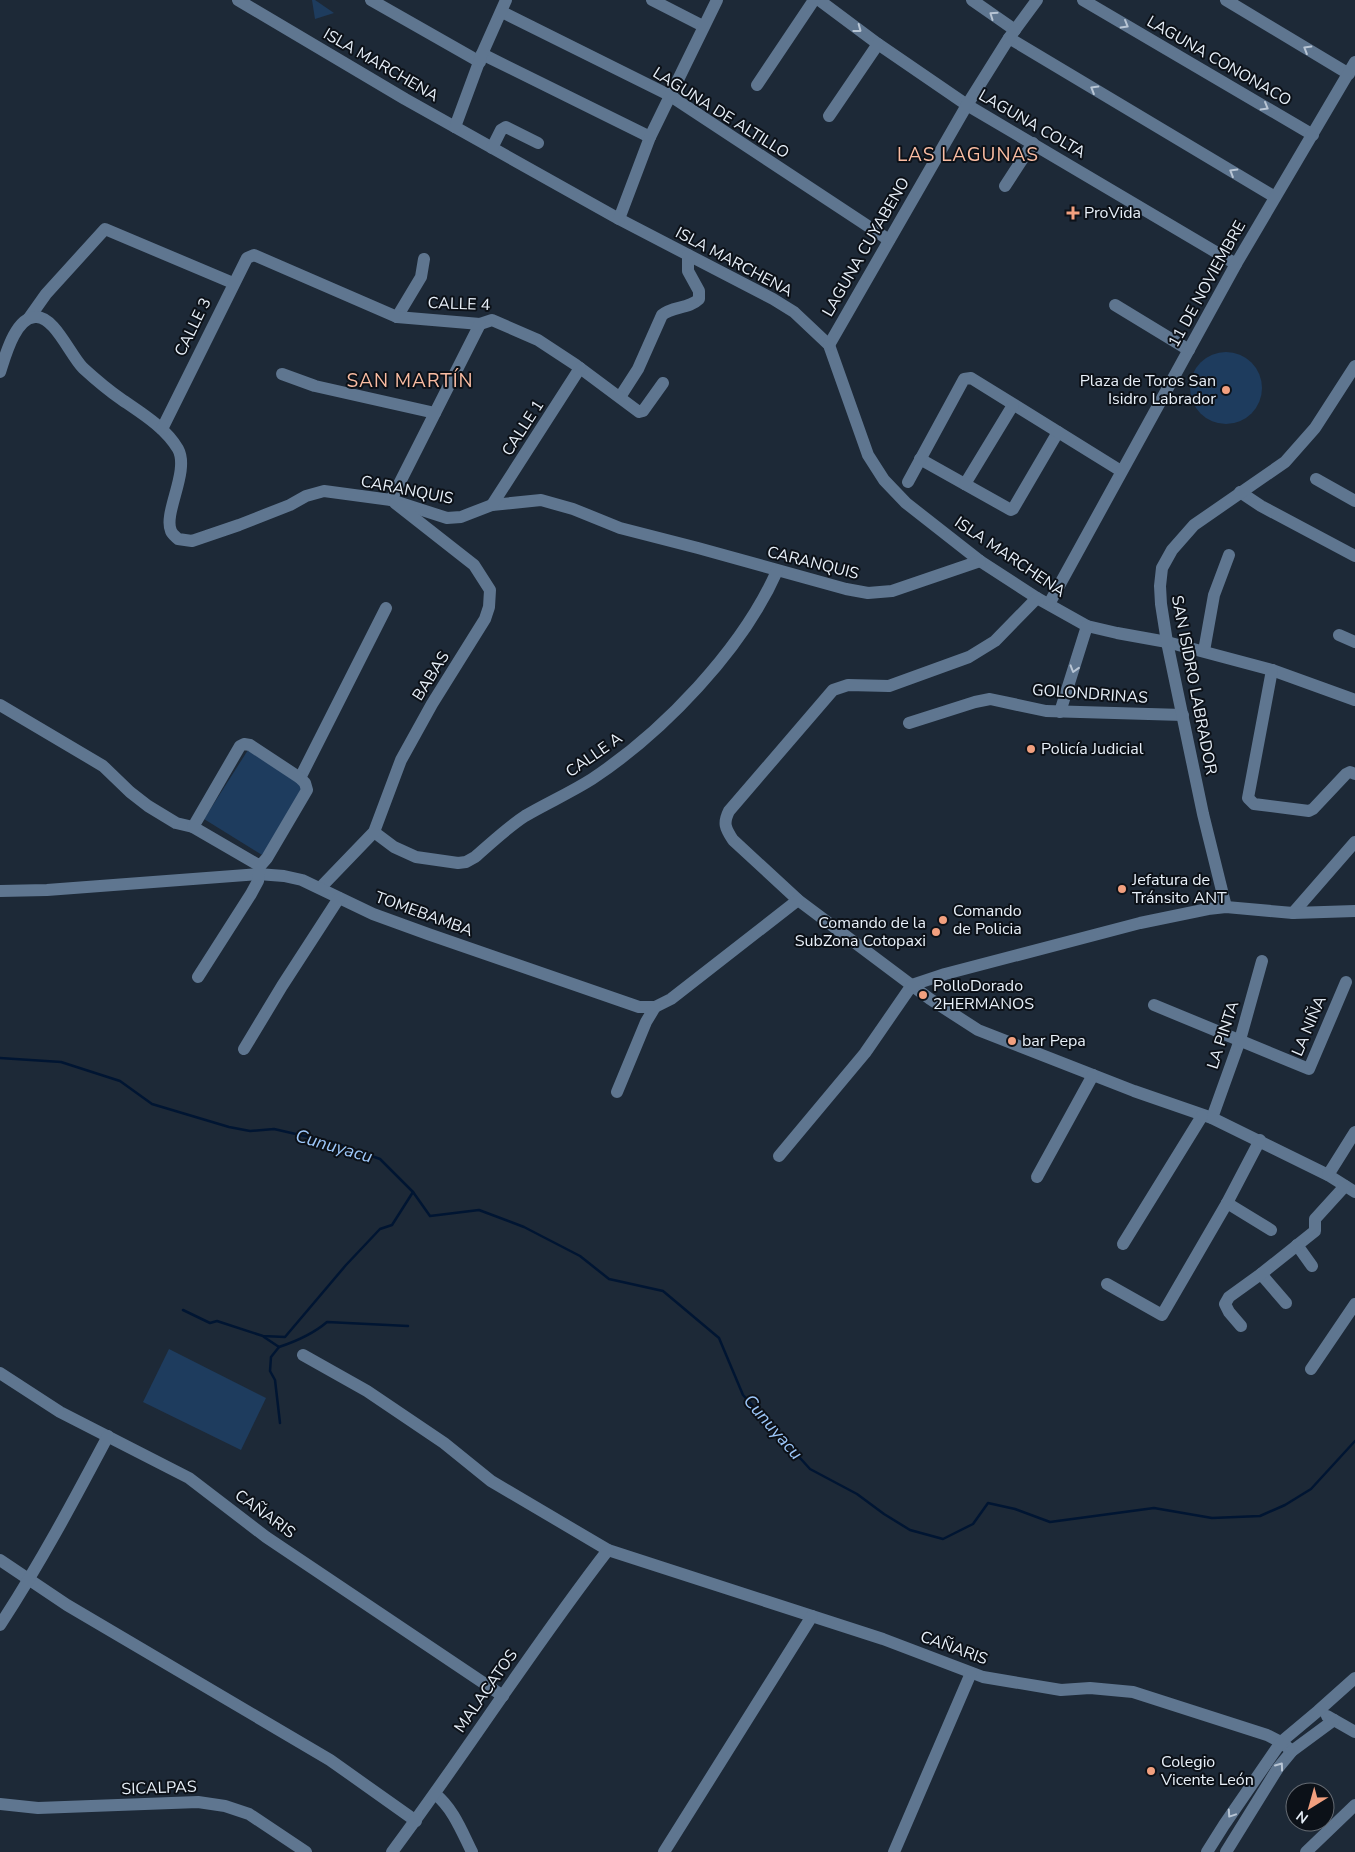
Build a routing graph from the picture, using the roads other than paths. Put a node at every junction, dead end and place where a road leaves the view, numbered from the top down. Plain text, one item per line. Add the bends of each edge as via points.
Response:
1 (238, 0) edge
2 (371, 0) edge
3 (652, 0) edge
4 (716, 0) edge
5 (814, 0) edge
6 (819, 0) edge
7 (972, 0) edge
8 (1037, 0) edge
9 (1083, 0) edge
10 (1226, 0) edge
11 (504, 6) edge
12 (703, 26) junction
13 (1012, 34) junction
14 (878, 44) junction
15 (481, 58) junction
16 (1352, 68) edge
17 (757, 85) dead end
18 (669, 96) junction
19 (967, 105) junction
20 (829, 116) dead end
21 (455, 127) junction
22 (1313, 135) junction
23 (650, 137) junction
24 (538, 143) dead end
25 (1033, 143) junction
26 (492, 148) junction
27 (1005, 186) dead end
28 (1275, 197) junction
29 (619, 219) junction
30 (890, 240) junction
31 (688, 255) junction
32 (265, 259) joint
33 (424, 259) dead end
34 (1236, 264) junction
35 (233, 283) junction
36 (1115, 304) dead end
37 (397, 317) junction
38 (29, 318) junction
39 (480, 324) junction
40 (829, 345) junction
41 (1189, 350) junction
42 (1355, 366) edge
43 (580, 368) junction
44 (0, 372) edge
45 (282, 374) dead end
46 (663, 383) dead end
47 (620, 397) junction
48 (1013, 405) junction
49 (436, 413) junction
50 (162, 429) junction
51 (1058, 432) junction
52 (920, 459) junction
53 (1121, 471) junction
54 (1316, 478) dead end
55 (908, 482) dead end
56 (965, 484) junction
57 (1240, 492) junction
58 (391, 500) junction
59 (1355, 501) edge
60 (492, 505) junction
61 (1229, 555) dead end
62 (1355, 556) edge
63 (980, 561) junction
64 (777, 571) junction
65 (1037, 598) junction
66 (1049, 604) junction
67 (386, 608) dead end
68 (1087, 626) junction
69 (1339, 635) dead end
70 (1167, 642) junction
71 (1355, 642) edge
72 (1204, 651) junction
73 (1272, 670) junction
74 (1355, 700) edge
75 (0, 705) edge
76 (1060, 712) junction
77 (1183, 715) junction
78 (910, 723) dead end
79 (1355, 774) edge
80 (300, 778) junction
81 (193, 827) junction
82 (374, 832) junction
83 (1355, 842) edge
84 (259, 870) junction
85 (321, 888) junction
86 (0, 892) edge
87 (339, 898) junction
88 (798, 900) junction
89 (1226, 907) junction
90 (1355, 911) edge
91 (1293, 913) junction
92 (1262, 961) dead end
93 (198, 977) dead end
94 (1346, 982) dead end
95 (912, 985) junction
96 (1154, 1005) dead end
97 (656, 1007) junction
98 (1240, 1040) junction
99 (244, 1049) dead end
100 (1093, 1075) junction
101 (617, 1092) dead end
102 (1207, 1117) junction
103 (1355, 1132) edge
104 (1260, 1140) junction
105 (779, 1156) dead end
106 (1328, 1175) junction
107 (1037, 1177) dead end
108 (1350, 1189) edge
109 (1227, 1203) junction
110 (1270, 1230) dead end
111 (1124, 1244) dead end
112 (1297, 1245) junction
113 (1312, 1266) dead end
114 (1261, 1274) junction
115 (1107, 1284) dead end
116 (1286, 1303) dead end
117 (1355, 1304) edge
118 (1241, 1326) dead end
119 (303, 1355) dead end
120 (1311, 1369) dead end
121 (0, 1373) edge
122 (108, 1436) junction
123 (608, 1550) junction
124 (0, 1560) edge
125 (30, 1578) junction
126 (812, 1616) junction
127 (0, 1625) edge
128 (971, 1672) junction
129 (1355, 1678) edge
130 (503, 1696) junction
131 (1318, 1711) junction
132 (1334, 1720) junction
133 (1355, 1732) edge
134 (1281, 1742) junction
135 (1292, 1751) junction
136 (435, 1794) junction
137 (0, 1804) edge
138 (1355, 1805) edge
139 (416, 1821) junction
140 (306, 1852) edge
141 (392, 1852) edge
142 (472, 1852) edge
143 (664, 1852) edge
144 (894, 1852) edge
145 (1208, 1852) edge
146 (1226, 1852) edge
147 (1306, 1852) edge

1 - 21 street, ISLA MARCHENA
2 - 15 street
3 - 12 street
4 - 12 street
5 - 17 street
6 -> 14 street, LAGUNA COLTA
13 -> 7 street
8 - 13 street, LAGUNA CUYABENO
9 -> 22 street, LAGUNA CONONACO
16 -> 10 street
11 - 15 street
11 - 18 street, LAGUNA DE ALTILLO
12 - 18 street
13 - 19 street, LAGUNA CUYABENO
28 -> 13 street
14 - 19 street, LAGUNA COLTA
14 - 20 street
15 - 21 street
15 - 23 street
16 - 22 street, 11 DE NOVIEMBRE
18 - 23 street
18 - 30 street, LAGUNA DE ALTILLO
19 - 25 street, LAGUNA COLTA
19 - 30 street, LAGUNA CUYABENO
21 - 26 street, ISLA MARCHENA
22 - 28 street, 11 DE NOVIEMBRE
23 - 29 street
24 - 26 street via 506,127
25 - 27 street
25 - 34 street, LAGUNA COLTA
26 - 29 street, ISLA MARCHENA
28 - 34 street, 11 DE NOVIEMBRE
29 - 31 street, ISLA MARCHENA
30 - 40 street, LAGUNA CUYABENO
31 - 40 street, ISLA MARCHENA via 794,312
31 - 47 street via 687,268 699,291 699,299 692,305 662,316 638,369
32 - 35 street, CALLE 3 via 248,257
32 - 37 street, CALLE 4
33 - 37 street via 421,277
34 - 41 street, 11 DE NOVIEMBRE
35 - 38 street via 105,229 46,294
35 - 50 street, CALLE 3
36 - 41 street
37 - 39 street, CALLE 4
38 - 44 street via 11,341
38 - 50 street, CARANQUIS via 42,318 51,324 80,366
39 - 43 street, CALLE 4 via 492,320 538,340
39 - 49 street
40 - 63 street, ISLA MARCHENA via 868,455 884,480 906,503
41 - 53 street, 11 DE NOVIEMBRE
42 - 57 street, SAN ISIDRO LABRADOR via 1314,428 1285,462
43 - 47 street, CALLE 4
43 - 60 street, CALLE 1
45 - 49 street via 315,386
46 - 47 street, CALLE 4 via 643,411
48 - 51 street
48 - 52 street via 971,378 964,379
48 - 56 street
49 - 58 street
50 - 58 street, CARANQUIS via 178,449 180,457 179,479 170,519 170,530 178,539 192,541 324,491
51 - 53 street
51 - 56 street via 1013,509
52 - 55 street
52 - 56 street
53 - 66 street, 11 DE NOVIEMBRE
54 - 59 street
57 - 62 street
57 - 70 street, SAN ISIDRO LABRADOR via 1194,525 1172,550 1162,568 1161,604
58 - 60 street, CARANQUIS via 447,518 462,517
58 - 82 street, BABAS via 474,565 490,590 485,619 401,760
60 - 64 street, CARANQUIS via 541,500 620,528
61 - 72 street via 1214,595
63 - 64 street, CARANQUIS via 892,591 868,593
63 - 65 street, ISLA MARCHENA
64 - 82 street, CALLE A via 728,653 654,731 592,778 523,817 475,857 458,863 416,857 394,847
65 - 66 street, ISLA MARCHENA
65 - 88 street via 995,640 968,657 889,686 848,685 833,690 729,811 724,821 733,840
66 - 68 street, ISLA MARCHENA
67 - 80 street
68 - 70 street, ISLA MARCHENA
68 -> 76 street
69 - 71 street
70 - 72 street, ISLA MARCHENA
70 - 77 street, SAN ISIDRO LABRADOR
72 - 73 street, ISLA MARCHENA
73 - 74 street, ISLA MARCHENA
73 - 79 street via 1248,798 1250,802 1309,811 1346,774
75 - 81 street via 103,766 148,806 176,823
76 - 77 street, GOLONDRINAS
76 - 78 street, GOLONDRINAS via 990,699
77 - 89 street, SAN ISIDRO LABRADOR
80 - 81 street via 244,744
80 - 84 street via 307,786 305,794
81 - 84 street
82 - 85 street, BABAS
83 - 91 street
84 - 85 street, TOMEBAMBA
84 - 86 street, TOMEBAMBA
84 - 93 street via 258,881 251,894
85 - 87 street, TOMEBAMBA
87 - 97 street, TOMEBAMBA via 428,934 639,1007
87 - 99 street
88 - 95 street
88 - 97 street via 671,999
89 - 91 street
89 - 95 street via 1140,922
90 - 91 street
92 - 98 street, LA PINTA
94 - 98 street, LA NIÑA via 1308,1069
95 - 100 street via 978,1030
95 - 105 street via 865,1053
96 - 98 street
97 - 101 street via 646,1022
98 - 102 street, LA PINTA
100 - 102 street
100 - 107 street
102 - 104 street
102 - 111 street, LA PINTA
103 - 106 street
104 - 106 street
104 - 109 street
106 - 108 street
108 - 112 street via 1315,1219 1315,1231
109 - 110 street
109 - 115 street via 1162,1315
112 - 113 street
112 - 114 street
114 - 116 street
114 - 118 street via 1229,1297 1226,1304
117 - 120 street
119 - 123 street, CAÑARIS via 367,1391 492,1481
121 - 122 street, CAÑARIS via 60,1412
122 - 125 street
122 - 130 street, CAÑARIS via 189,1478 266,1537
123 - 126 street, CAÑARIS
123 - 130 street, MALACATOS
124 - 125 street
125 - 127 street
125 - 139 street via 67,1605 330,1760
126 - 128 street, CAÑARIS
126 - 143 street
128 - 134 street, CAÑARIS via 1043,1688 1133,1692
128 - 144 street
129 - 131 street
130 - 136 street, MALACATOS
131 - 132 street
131 - 134 street
132 - 133 street
132 - 135 street
134 - 135 street, CAÑARIS
134 -> 145 street
146 -> 135 street
136 - 139 street, MALACATOS
136 - 142 street via 450,1811
137 - 140 street, SICALPAS via 38,1808 189,1802 225,1806 249,1814
138 - 147 street
139 - 141 street, MALACATOS

